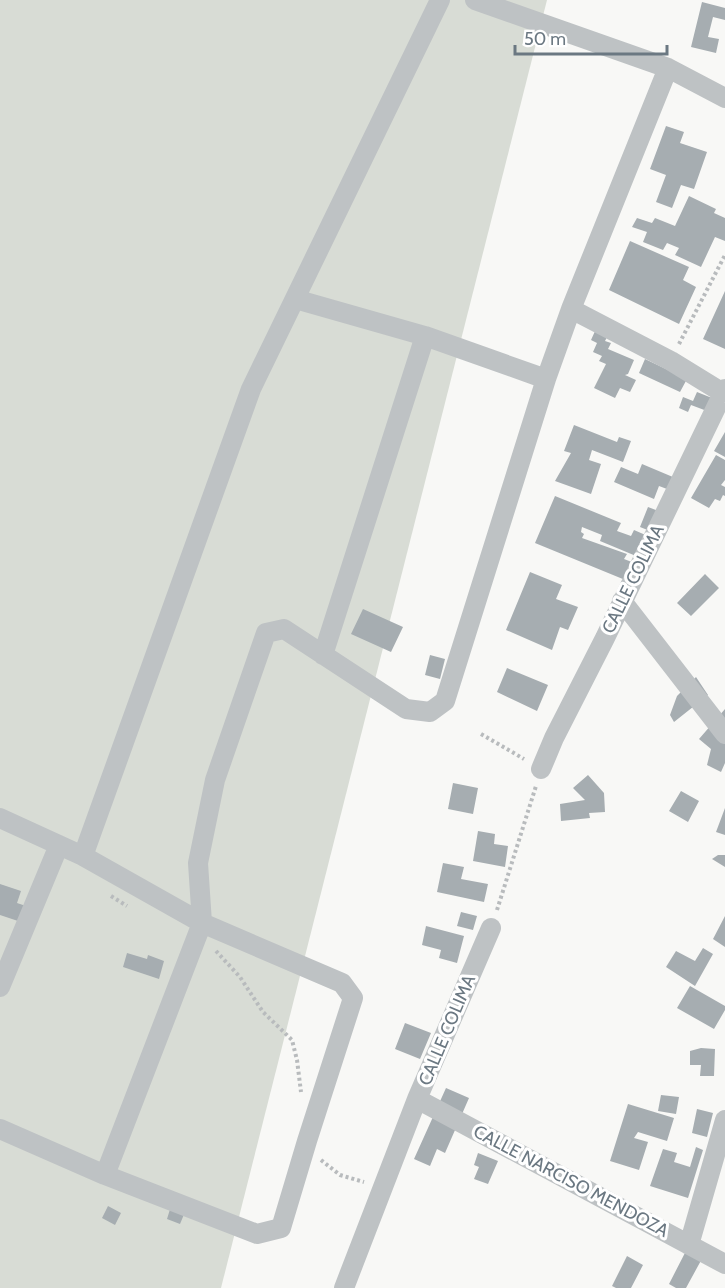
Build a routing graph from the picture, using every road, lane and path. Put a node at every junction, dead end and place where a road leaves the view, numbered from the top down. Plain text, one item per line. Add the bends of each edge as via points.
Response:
1 (440, 0) edge
2 (475, 0) edge
3 (668, 68) junction
4 (725, 98) edge
5 (725, 255) edge
6 (295, 299) junction
7 (571, 309) junction
8 (425, 336) junction
9 (671, 361) junction
10 (546, 379) junction
11 (724, 391) edge
12 (622, 601) junction
13 (323, 655) junction
14 (481, 734) dead end
15 (725, 734) edge
16 (542, 769) junction
17 (0, 818) edge
18 (59, 845) junction
19 (83, 856) junction
20 (201, 927) junction
21 (491, 928) joint
22 (0, 987) edge
23 (301, 1095) dead end
24 (417, 1099) junction
25 (725, 1120) edge
26 (0, 1129) edge
27 (307, 1141) junction
28 (105, 1175) junction
29 (386, 1180) junction
30 (689, 1245) junction
31 (725, 1264) edge
32 (344, 1288) edge

1 - 6 street
2 - 3 street
3 - 4 street
3 - 7 street
5 - 9 path
6 - 8 street
6 - 19 street via 251,389
7 - 9 street
7 - 10 street
8 - 10 street
8 - 13 street
9 - 11 street
10 - 13 street via 445,701 430,712 406,709
11 - 12 street, CALLE COLIMA
12 - 15 street
12 - 16 street, CALLE COLIMA
13 - 20 street via 285,629 266,633 215,780 198,863
14 - 16 path
16 - 21 path
17 - 18 street
18 - 19 street
18 - 22 street
19 - 20 street
20 - 23 path via 263,1012 292,1040
20 - 27 street via 342,983 353,998
20 - 28 street
21 - 24 street, CALLE COLIMA
24 - 29 street, CALLE COLIMA
24 - 30 street, CALLE NARCISO MENDOZA
25 - 30 street
26 - 28 street
27 - 28 street via 281,1228 257,1234
27 - 29 path via 323,1162 340,1175 364,1182
29 - 32 street, CALLE COLIMA
30 - 31 street, CALLE NARCISO MENDOZA

